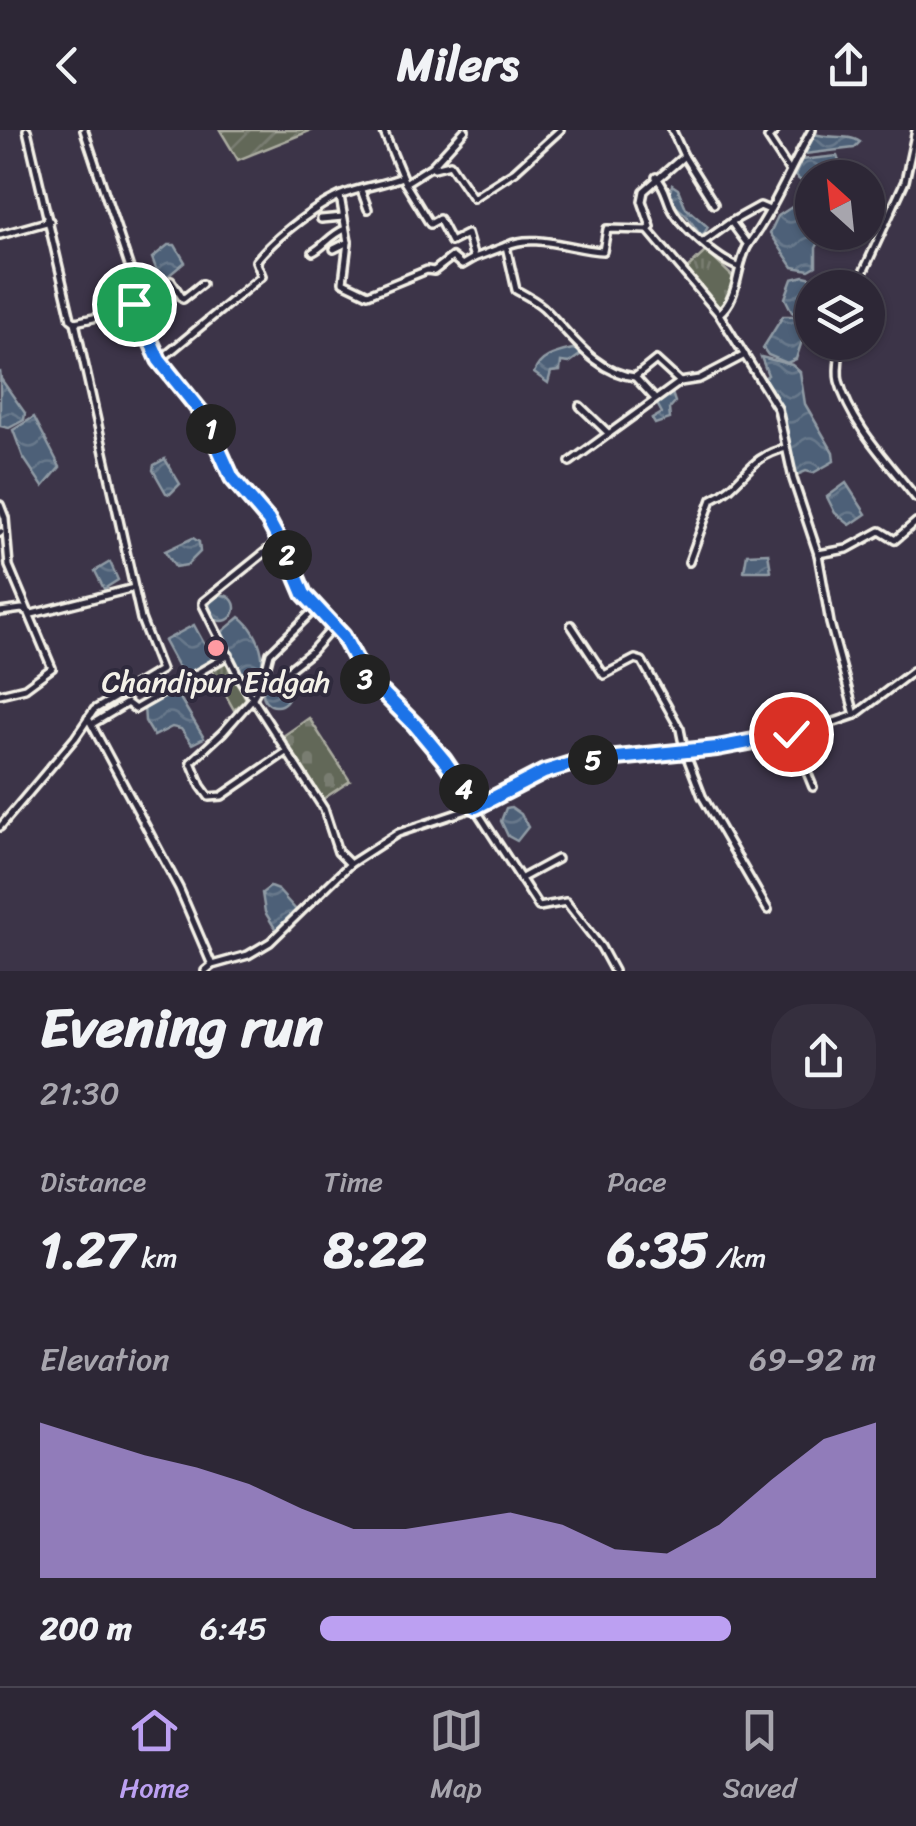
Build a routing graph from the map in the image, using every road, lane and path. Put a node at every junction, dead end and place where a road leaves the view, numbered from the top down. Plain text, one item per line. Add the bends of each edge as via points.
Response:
1 (26, 130) edge
2 (84, 130) edge
3 (382, 130) edge
4 (465, 130) edge
5 (560, 130) edge
6 (672, 130) edge
7 (776, 130) edge
8 (812, 130) edge
9 (916, 130) edge
10 (684, 156) junction
11 (432, 166) junction
12 (789, 170) junction
13 (656, 177) junction
14 (404, 180) junction
15 (361, 190) junction
16 (340, 196) junction
17 (714, 204) dead end
18 (368, 208) dead end
19 (768, 209) junction
20 (343, 217) junction
21 (321, 219) dead end
22 (50, 222) junction
23 (731, 222) junction
24 (345, 229) junction
25 (648, 230) junction
26 (0, 234) edge
27 (348, 242) junction
28 (703, 242) junction
29 (748, 245) junction
30 (506, 246) junction
31 (334, 249) dead end
32 (313, 252) dead end
33 (474, 258) junction
34 (738, 267) junction
35 (864, 270) edge
36 (202, 284) dead end
37 (138, 293) junction
38 (135, 309) junction
39 (719, 314) junction
40 (75, 322) junction
41 (745, 355) junction
42 (159, 360) junction
43 (839, 360) edge
44 (634, 378) junction
45 (680, 382) junction
46 (655, 398) junction
47 (580, 406) dead end
48 (609, 434) junction
49 (786, 448) junction
50 (570, 462) dead end
51 (916, 498) edge
52 (0, 505) edge
53 (916, 522) edge
54 (280, 540) junction
55 (818, 554) junction
56 (690, 562) dead end
57 (9, 566) junction
58 (0, 572) edge
59 (134, 588) junction
60 (317, 607) junction
61 (0, 612) edge
62 (28, 612) junction
63 (571, 625) dead end
64 (334, 626) junction
65 (229, 655) junction
66 (916, 672) edge
67 (282, 674) dead end
68 (0, 694) edge
69 (252, 698) junction
70 (855, 715) junction
71 (90, 721) junction
72 (791, 734) junction
73 (684, 749) junction
74 (286, 752) junction
75 (813, 787) dead end
76 (476, 807) junction
77 (0, 827) edge
78 (557, 859) dead end
79 (350, 864) junction
80 (520, 879) junction
81 (768, 910) dead end
82 (212, 965) junction
83 (205, 971) edge
84 (614, 971) edge

1 - 22 street
2 - 37 street
3 - 14 street
4 - 11 street
5 - 11 street via 473,198 450,164
6 - 10 street
7 - 12 street via 768,138
8 - 12 street
9 - 35 street via 905,181
10 - 13 street
10 - 17 street
11 - 14 street
12 - 19 street
13 - 25 street via 642,202
13 - 28 street via 673,211
14 - 15 street
14 - 33 street via 430,224 440,219 451,242 467,234
15 - 16 street
15 - 18 street
16 - 20 street
16 - 42 street via 270,244 256,261 262,276
19 - 23 street via 760,206
19 - 29 street
20 - 21 street
20 - 24 street
22 - 26 street
22 - 40 street
23 - 28 street
23 - 29 street
24 - 27 street
24 - 32 street
25 - 30 street via 607,229 603,251 536,241
25 - 39 street
27 - 31 street
27 - 33 street via 343,282 368,294 434,271 452,257 462,265
28 - 34 street
29 - 34 street
30 - 33 street
30 - 44 street via 516,290 540,304 593,358
34 - 39 street via 729,306
36 - 37 street via 182,298 171,281
37 - 38 street
38 - 40 street
38 - 42 street
39 - 41 street
40 - 59 street
41 - 45 street
41 - 49 street via 778,408
42 - 54 street via 204,416 232,478
43 - 51 street via 837,378 865,433
44 - 45 street via 656,360
44 - 46 street
45 - 46 street
46 - 48 street
47 - 48 street
48 - 50 street
49 - 55 street
49 - 56 street via 765,453 730,491 712,499
52 - 57 street
53 - 55 street via 895,540 880,530 847,549
54 - 60 street via 304,594
54 - 65 street via 203,602
55 - 70 street
57 - 58 street
57 - 62 street
59 - 62 street
59 - 71 street via 161,670 94,710
60 - 64 street
60 - 69 street via 270,653
61 - 62 street
62 - 68 street via 52,668 25,688
63 - 73 street via 604,675 642,661 680,728
64 - 67 street
64 - 76 street via 370,687 415,725
65 - 69 street
65 - 71 street via 135,709 127,704
66 - 70 street
69 - 74 street
69 - 74 street via 191,762 200,786 209,797 222,796
70 - 72 street
71 - 77 street
71 - 82 street via 180,888
72 - 73 street
72 - 75 street
73 - 76 street via 577,762
73 - 81 street via 702,796
74 - 79 street
76 - 79 street via 398,834
76 - 80 street
78 - 80 street
79 - 82 street via 270,942
80 - 84 street via 539,907 566,902
82 - 83 street

